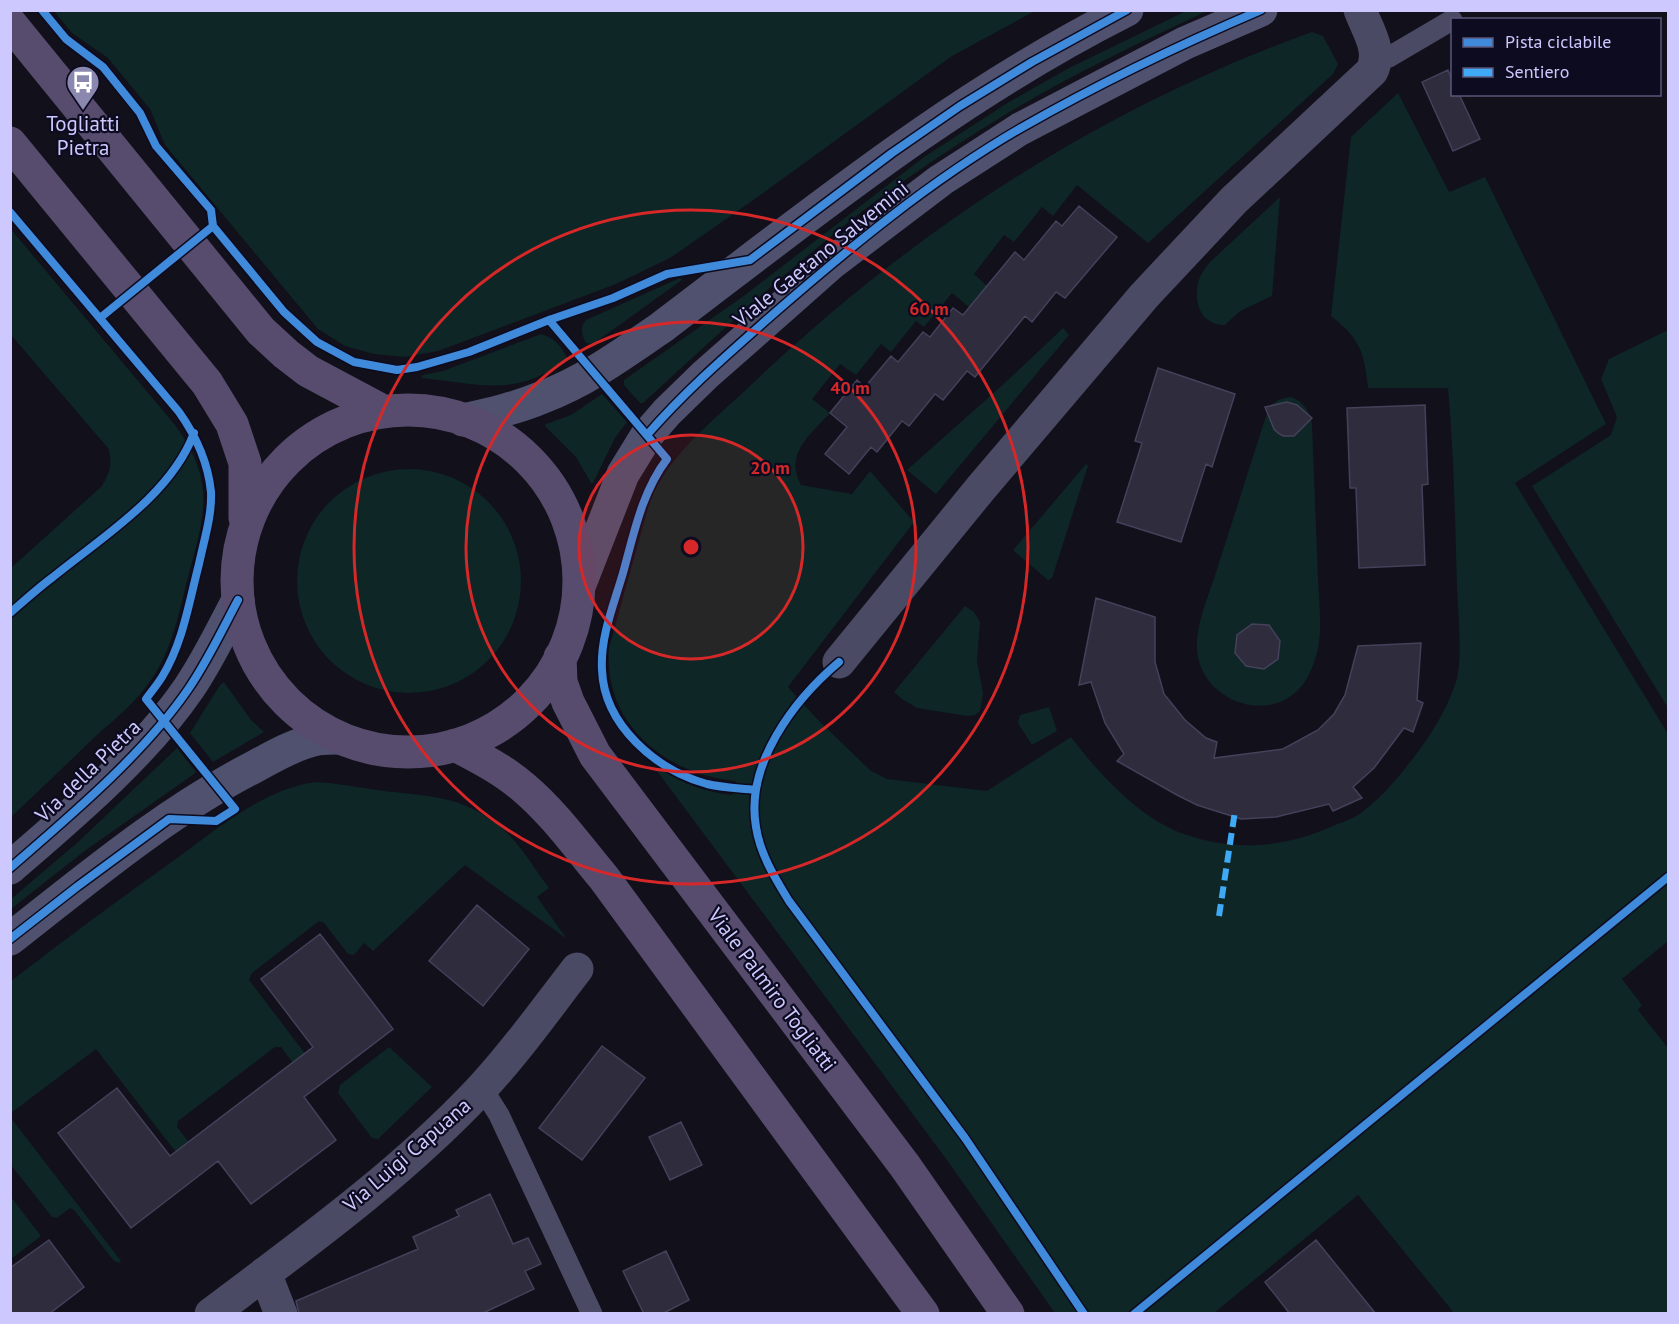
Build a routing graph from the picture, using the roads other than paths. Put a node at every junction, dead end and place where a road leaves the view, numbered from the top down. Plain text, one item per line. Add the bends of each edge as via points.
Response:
1 (1127, 10) edge
2 (1261, 10) edge
3 (1360, 10) edge
4 (1469, 10) edge
5 (1456, 18) edge
6 (1451, 21) edge
7 (10, 23) edge
8 (1377, 60) junction
9 (10, 143) edge
10 (383, 411) junction
11 (463, 420) junction
12 (244, 530) junction
13 (580, 584) junction
14 (238, 600) junction
15 (560, 657) junction
16 (839, 662) dead end
17 (340, 738) junction
18 (455, 745) junction
19 (10, 868) edge
20 (10, 939) edge
21 (577, 969) dead end
22 (482, 1088) junction
23 (265, 1273) junction
24 (211, 1314) edge
25 (281, 1314) edge
26 (592, 1314) edge
27 (923, 1314) edge
28 (1008, 1314) edge

1 - 11 main road, Viale Gaetano Salvemini via 960,106 623,353 544,397
2 - 13 main road, Viale Gaetano Salvemini via 1185,43 1020,129 941,180 833,261 705,375 647,435 623,474
3 - 8 street
4 - 5 lane
6 - 8 lane
7 - 10 main road via 261,331 308,371
8 - 16 street via 1360,84 1234,200 1144,296
9 - 12 main road via 207,383 232,424 245,463
10 - 11 main road via 410,410
10 - 12 main road via 337,425 297,451 265,487
11 - 13 main road via 493,432 519,450 550,484 570,525
12 - 14 main road via 238,560
13 - 15 main road via 578,607
14 - 17 main road via 252,649 267,676 309,720
14 - 19 main road, Via della Pietra via 206,661 164,721
15 - 18 main road via 546,684 524,707 496,727
15 - 28 main road, Viale Palmiro Togliatti via 561,682 568,702 595,755 905,1166
17 - 18 main road via 400,752
17 - 20 main road via 302,744 218,787 169,819
18 - 27 main road via 522,786 604,878
21 - 22 street, Via Luigi Capuana
22 - 23 street, Via Luigi Capuana via 388,1176
22 - 26 lane via 499,1115
23 - 24 street, Via Luigi Capuana
23 - 25 street

